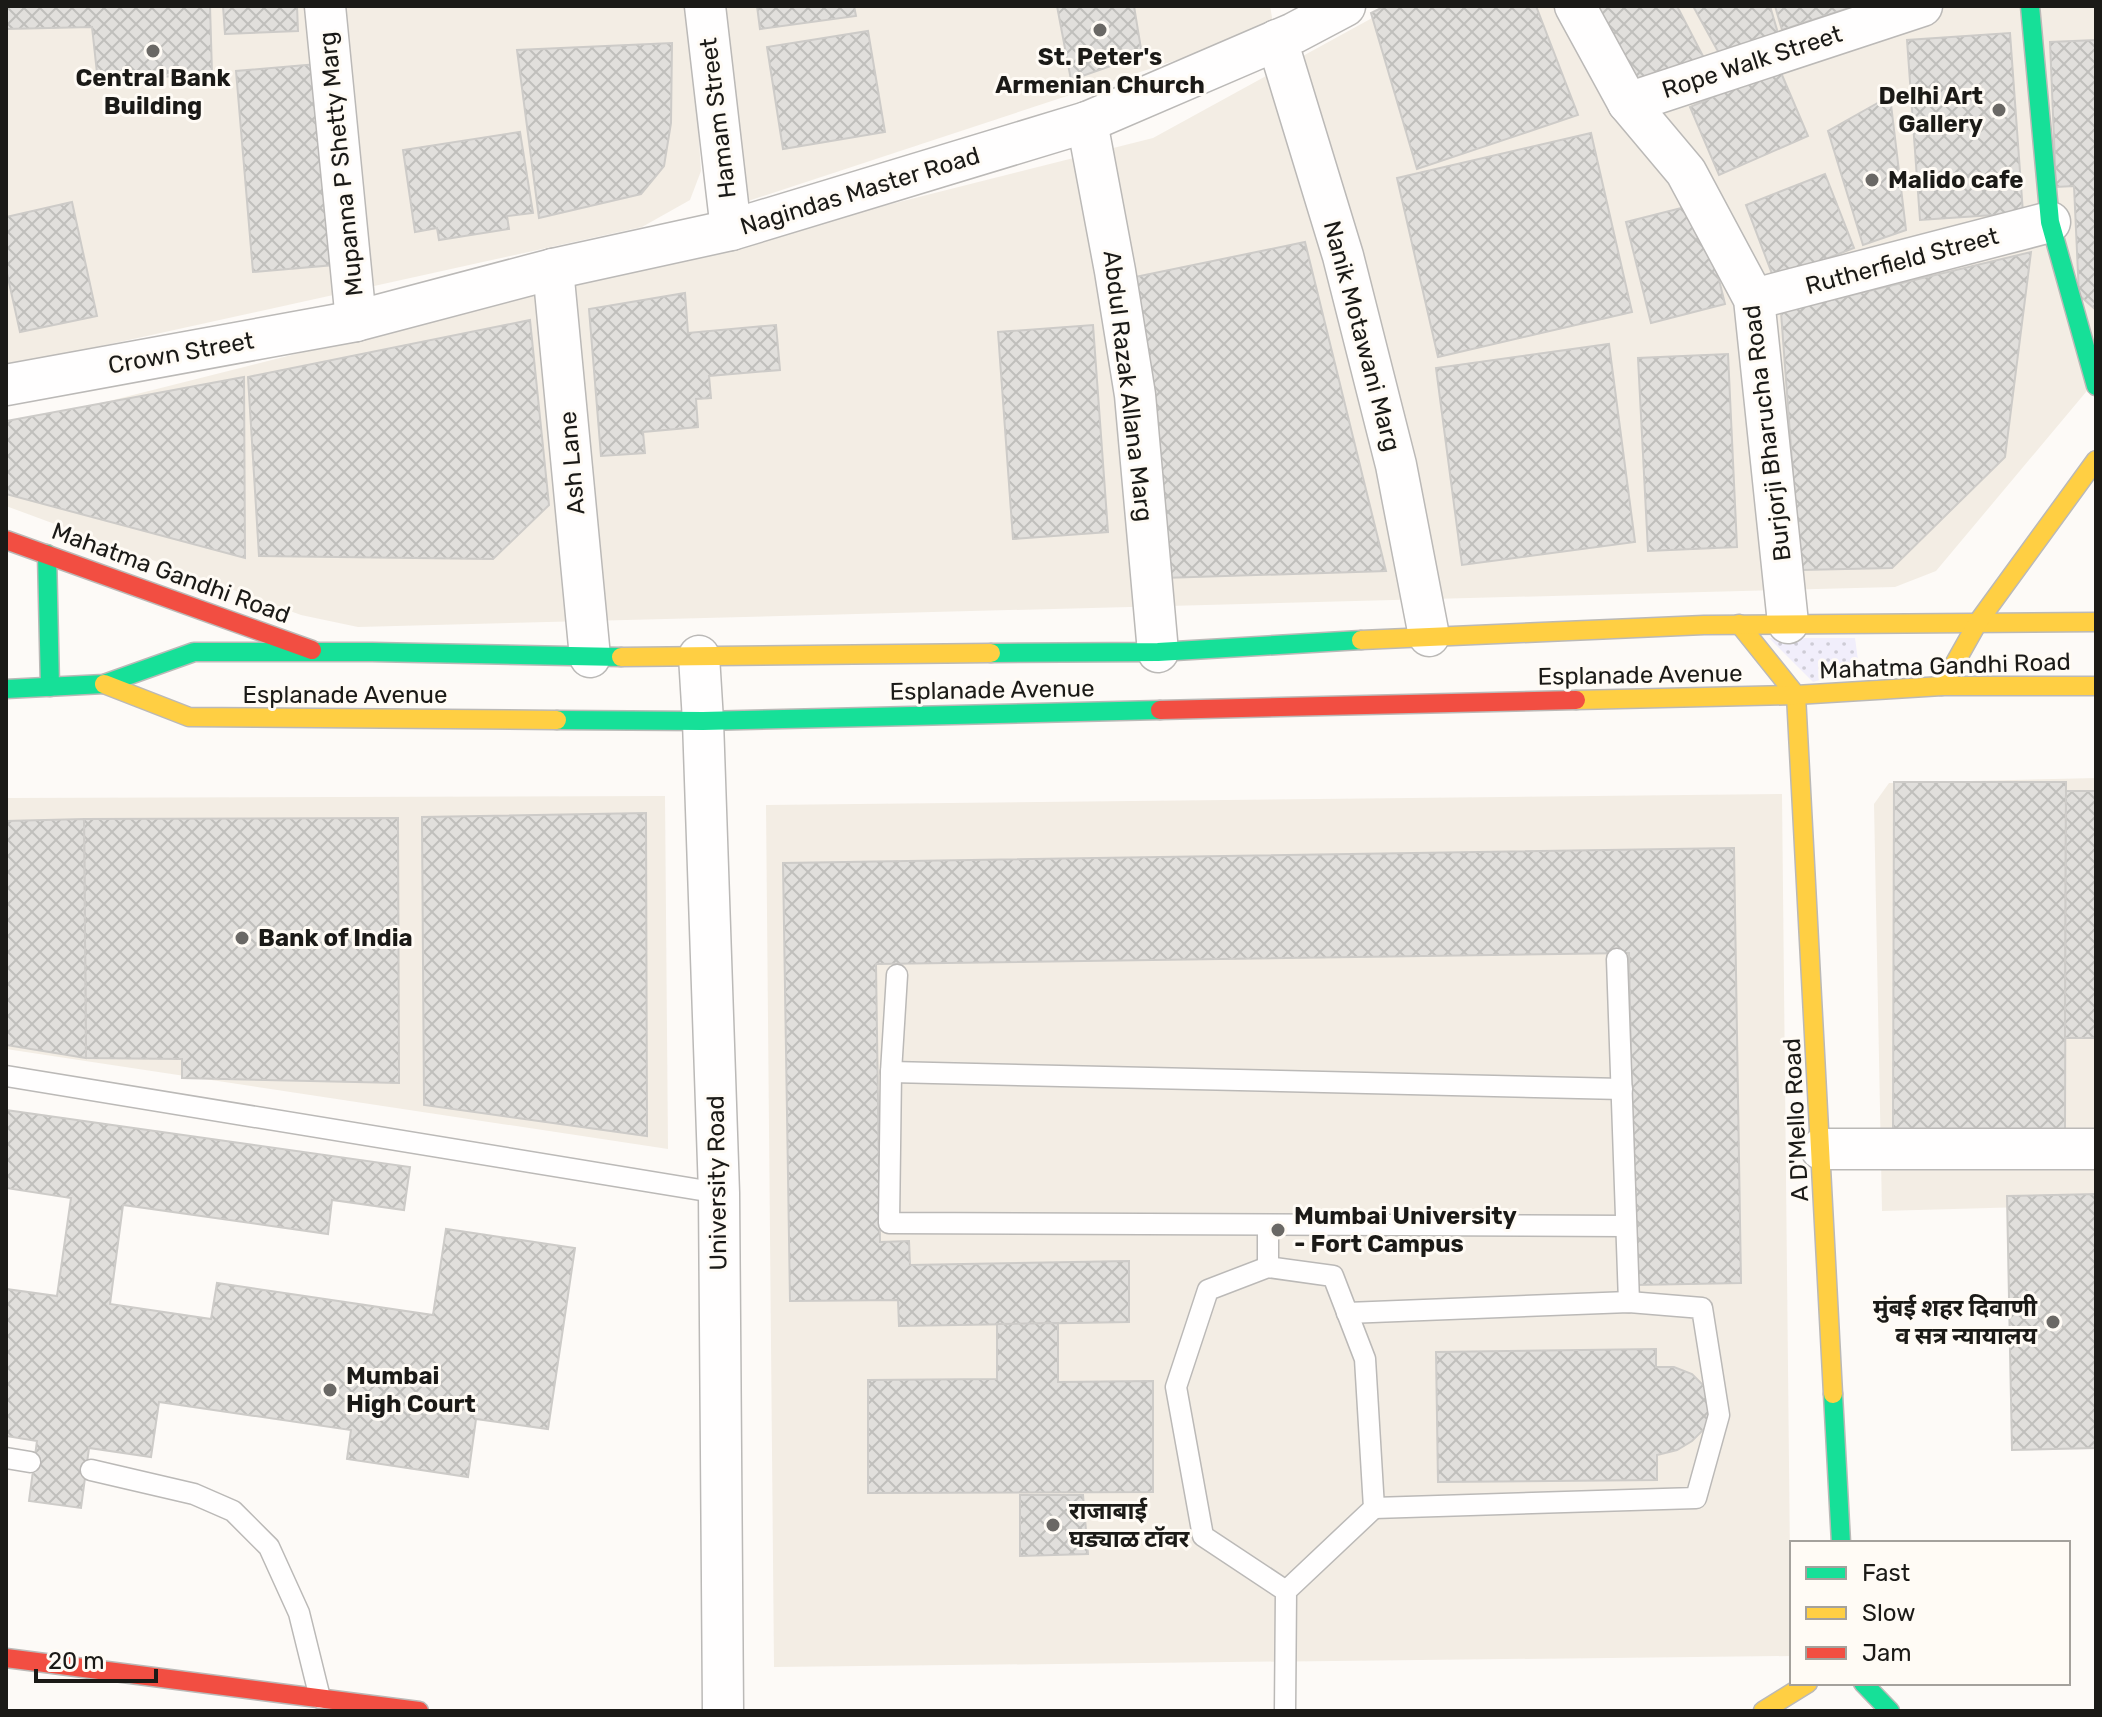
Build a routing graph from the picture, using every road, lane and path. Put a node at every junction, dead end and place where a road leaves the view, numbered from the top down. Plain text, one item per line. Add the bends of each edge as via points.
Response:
1 (325, 6) edge
2 (705, 6) edge
3 (1345, 6) edge
4 (1575, 6) edge
5 (1922, 6) edge
6 (2030, 6) edge
7 (1287, 26) edge
8 (1628, 103) junction
9 (1087, 122) junction
10 (2050, 222) junction
11 (731, 230) junction
12 (553, 269) junction
13 (1754, 299) junction
14 (356, 321) junction
15 (6, 385) edge
16 (2096, 386) edge
17 (2096, 460) edge
18 (6, 540) edge
19 (47, 554) junction
20 (1978, 622) junction
21 (2096, 622) edge
22 (1788, 623) junction
23 (1739, 624) junction
24 (1429, 636) junction
25 (320, 652) junction
26 (1158, 652) junction
27 (699, 656) junction
28 (590, 657) junction
29 (104, 684) junction
30 (1942, 686) junction
31 (2096, 686) edge
32 (50, 687) junction
33 (6, 689) edge
34 (1796, 695) junction
35 (703, 721) junction
36 (1617, 959) dead end
37 (897, 975) dead end
38 (891, 1072) junction
39 (6, 1076) edge
40 (1622, 1089) junction
41 (1821, 1149) junction
42 (2096, 1149) edge
43 (719, 1193) junction
44 (1268, 1225) junction
45 (1626, 1226) junction
46 (1268, 1267) junction
47 (1629, 1302) junction
48 (1347, 1313) junction
49 (6, 1458) edge
50 (30, 1462) dead end
51 (91, 1470) dead end
52 (1374, 1508) junction
53 (1841, 1541) edge
54 (1286, 1591) junction
55 (6, 1658) edge
56 (1805, 1685) edge
57 (1865, 1685) edge
58 (320, 1698) junction
59 (419, 1711) edge
60 (723, 1711) edge
61 (1285, 1711) edge
62 (1763, 1711) edge
63 (1890, 1711) edge

1 - 14 street, Mupanna P Shetty Marg
2 - 11 street, Hamam Street
3 - 7 street, Nagindas Master Road
4 - 8 street, Burjorji Bharucha Road
5 - 8 street, Rope Walk Street
6 - 10 main road
7 - 9 street, Nagindas Master Road
7 - 24 street, Nanik Motawani Marg via 1396,465
8 - 13 street, Burjorji Bharucha Road via 1686,172
9 - 11 street, Nagindas Master Road
9 - 26 street, Abdul Razak Allana Marg via 1135,395
10 - 13 street, Rutherfield Street
10 - 16 main road
11 - 12 street, Nagindas Master Road
12 - 14 street, Nagindas Master Road
12 - 28 street, Ash Lane
13 - 22 street, Burjorji Bharucha Road
14 - 15 street, Crown Street
17 - 20 main road
18 - 19 main road, Mahatma Gandhi Road
19 - 25 main road, Mahatma Gandhi Road
19 - 32 main road
20 - 21 main road
20 - 22 main road via 1876,629
20 - 30 main road
22 - 23 main road
23 - 24 main road
23 - 34 main road
24 - 26 main road
25 - 28 main road via 482,661
25 - 29 main road via 194,652
26 - 27 main road
27 - 28 main road
27 - 35 street, University Road
29 - 32 main road
29 - 35 main road, Esplanade Avenue via 189,717 482,713
30 - 31 main road, Mahatma Gandhi Road
30 - 34 main road, Mahatma Gandhi Road via 1882,683
32 - 33 main road
34 - 35 main road, Esplanade Avenue
34 - 41 main road, A D'Mello Road
35 - 43 street, University Road
36 - 40 lane
37 - 38 lane
38 - 40 lane
38 - 44 lane via 889,1223
39 - 43 lane
40 - 45 lane
41 - 42 street
41 - 53 main road, A D'Mello Road
43 - 60 street, University Road
44 - 45 lane
44 - 46 lane
45 - 47 lane
46 - 48 lane via 1333,1276
46 - 54 lane via 1208,1290 1176,1387 1203,1536
47 - 48 lane
47 - 52 lane via 1702,1308 1719,1415 1696,1498
48 - 52 lane via 1365,1359
49 - 50 lane
51 - 58 lane via 194,1494 233,1511 269,1547 299,1613
52 - 54 lane
54 - 61 lane
55 - 58 main road
56 - 62 main road
57 - 63 main road
58 - 59 main road

